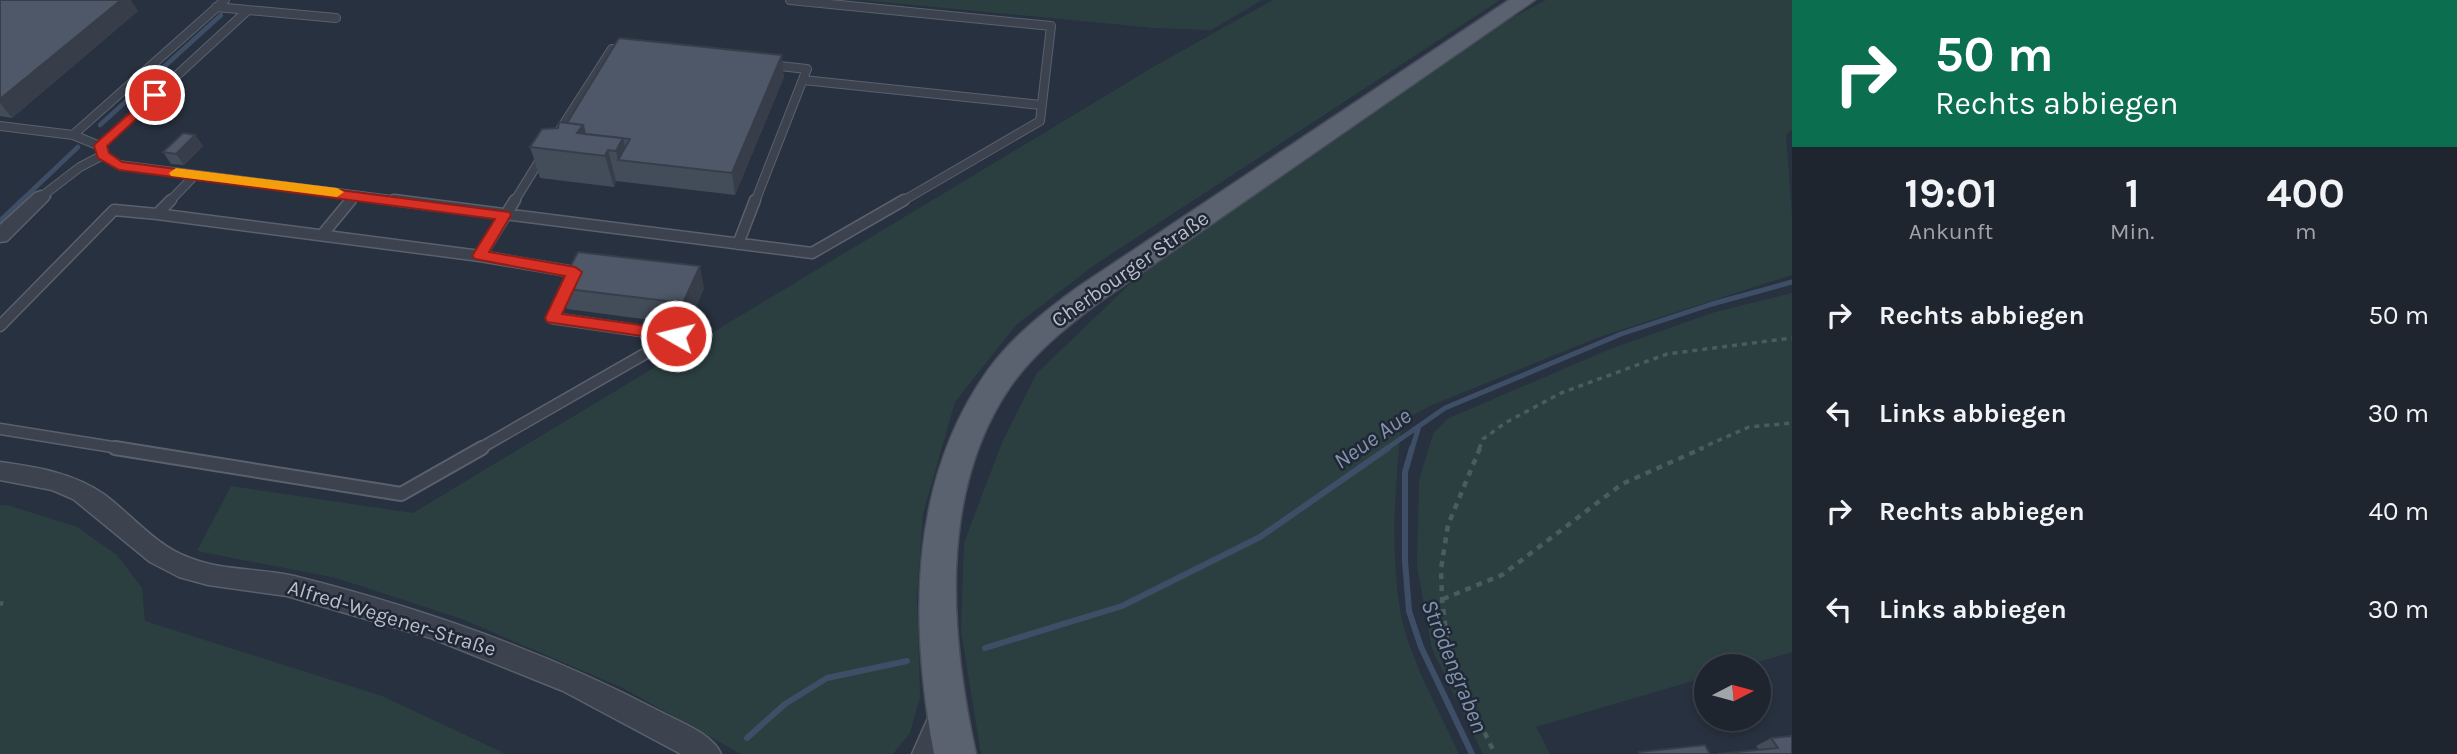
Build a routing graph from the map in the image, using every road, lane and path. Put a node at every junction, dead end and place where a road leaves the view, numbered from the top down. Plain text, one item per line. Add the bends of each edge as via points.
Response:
1 (225, 0) edge
2 (790, 0) edge
3 (1524, 0) edge
4 (216, 6) junction
5 (248, 10) junction
6 (335, 18) dead end
7 (638, 52) edge
8 (755, 64) edge
9 (803, 80) junction
10 (1041, 105) junction
11 (0, 126) edge
12 (73, 135) junction
13 (555, 138) edge
14 (547, 149) edge
15 (101, 150) junction
16 (195, 175) junction
17 (355, 195) junction
18 (41, 197) joint
19 (157, 214) junction
20 (504, 215) junction
21 (322, 235) junction
22 (0, 236) edge
23 (738, 244) junction
24 (480, 256) junction
25 (0, 326) edge
26 (1792, 338) edge
27 (1792, 423) edge
28 (0, 429) edge
29 (0, 471) edge
30 (1442, 600) junction
31 (943, 692) junction
32 (707, 754) edge
33 (926, 754) edge
34 (955, 754) edge
35 (1495, 754) edge

1 - 4 lane
2 - 10 lane via 1051,26
3 - 31 main road, Cherbourger Straße via 1088,295 1018,355 982,407 966,440 948,504 937,583
4 - 5 lane
4 - 12 lane
5 - 6 lane
5 - 15 lane
7 - 13 lane via 612,49
8 - 9 lane via 807,69
9 - 10 lane
9 - 23 lane
10 - 23 lane via 1040,121 813,253
11 - 12 lane
12 - 15 lane
14 - 20 lane
15 - 16 lane via 119,165
15 - 18 lane
16 - 17 lane
16 - 19 lane
17 - 20 lane
17 - 21 lane
18 - 22 street
19 - 21 lane
19 - 25 lane via 114,210
20 - 23 lane
20 - 24 lane
21 - 24 lane
24 - 28 lane via 575,272 552,318 676,336 401,494
26 - 30 path via 1667,354 1560,393 1483,439 1448,525
27 - 30 path via 1749,427 1622,484 1502,575
29 - 32 street, Alfred-Wegener-Straße via 81,491 156,554 188,570 274,583 360,605 518,657 589,688
30 - 35 path via 1450,661
31 - 33 street via 941,719
31 - 34 main road, Cherbourger Straße

